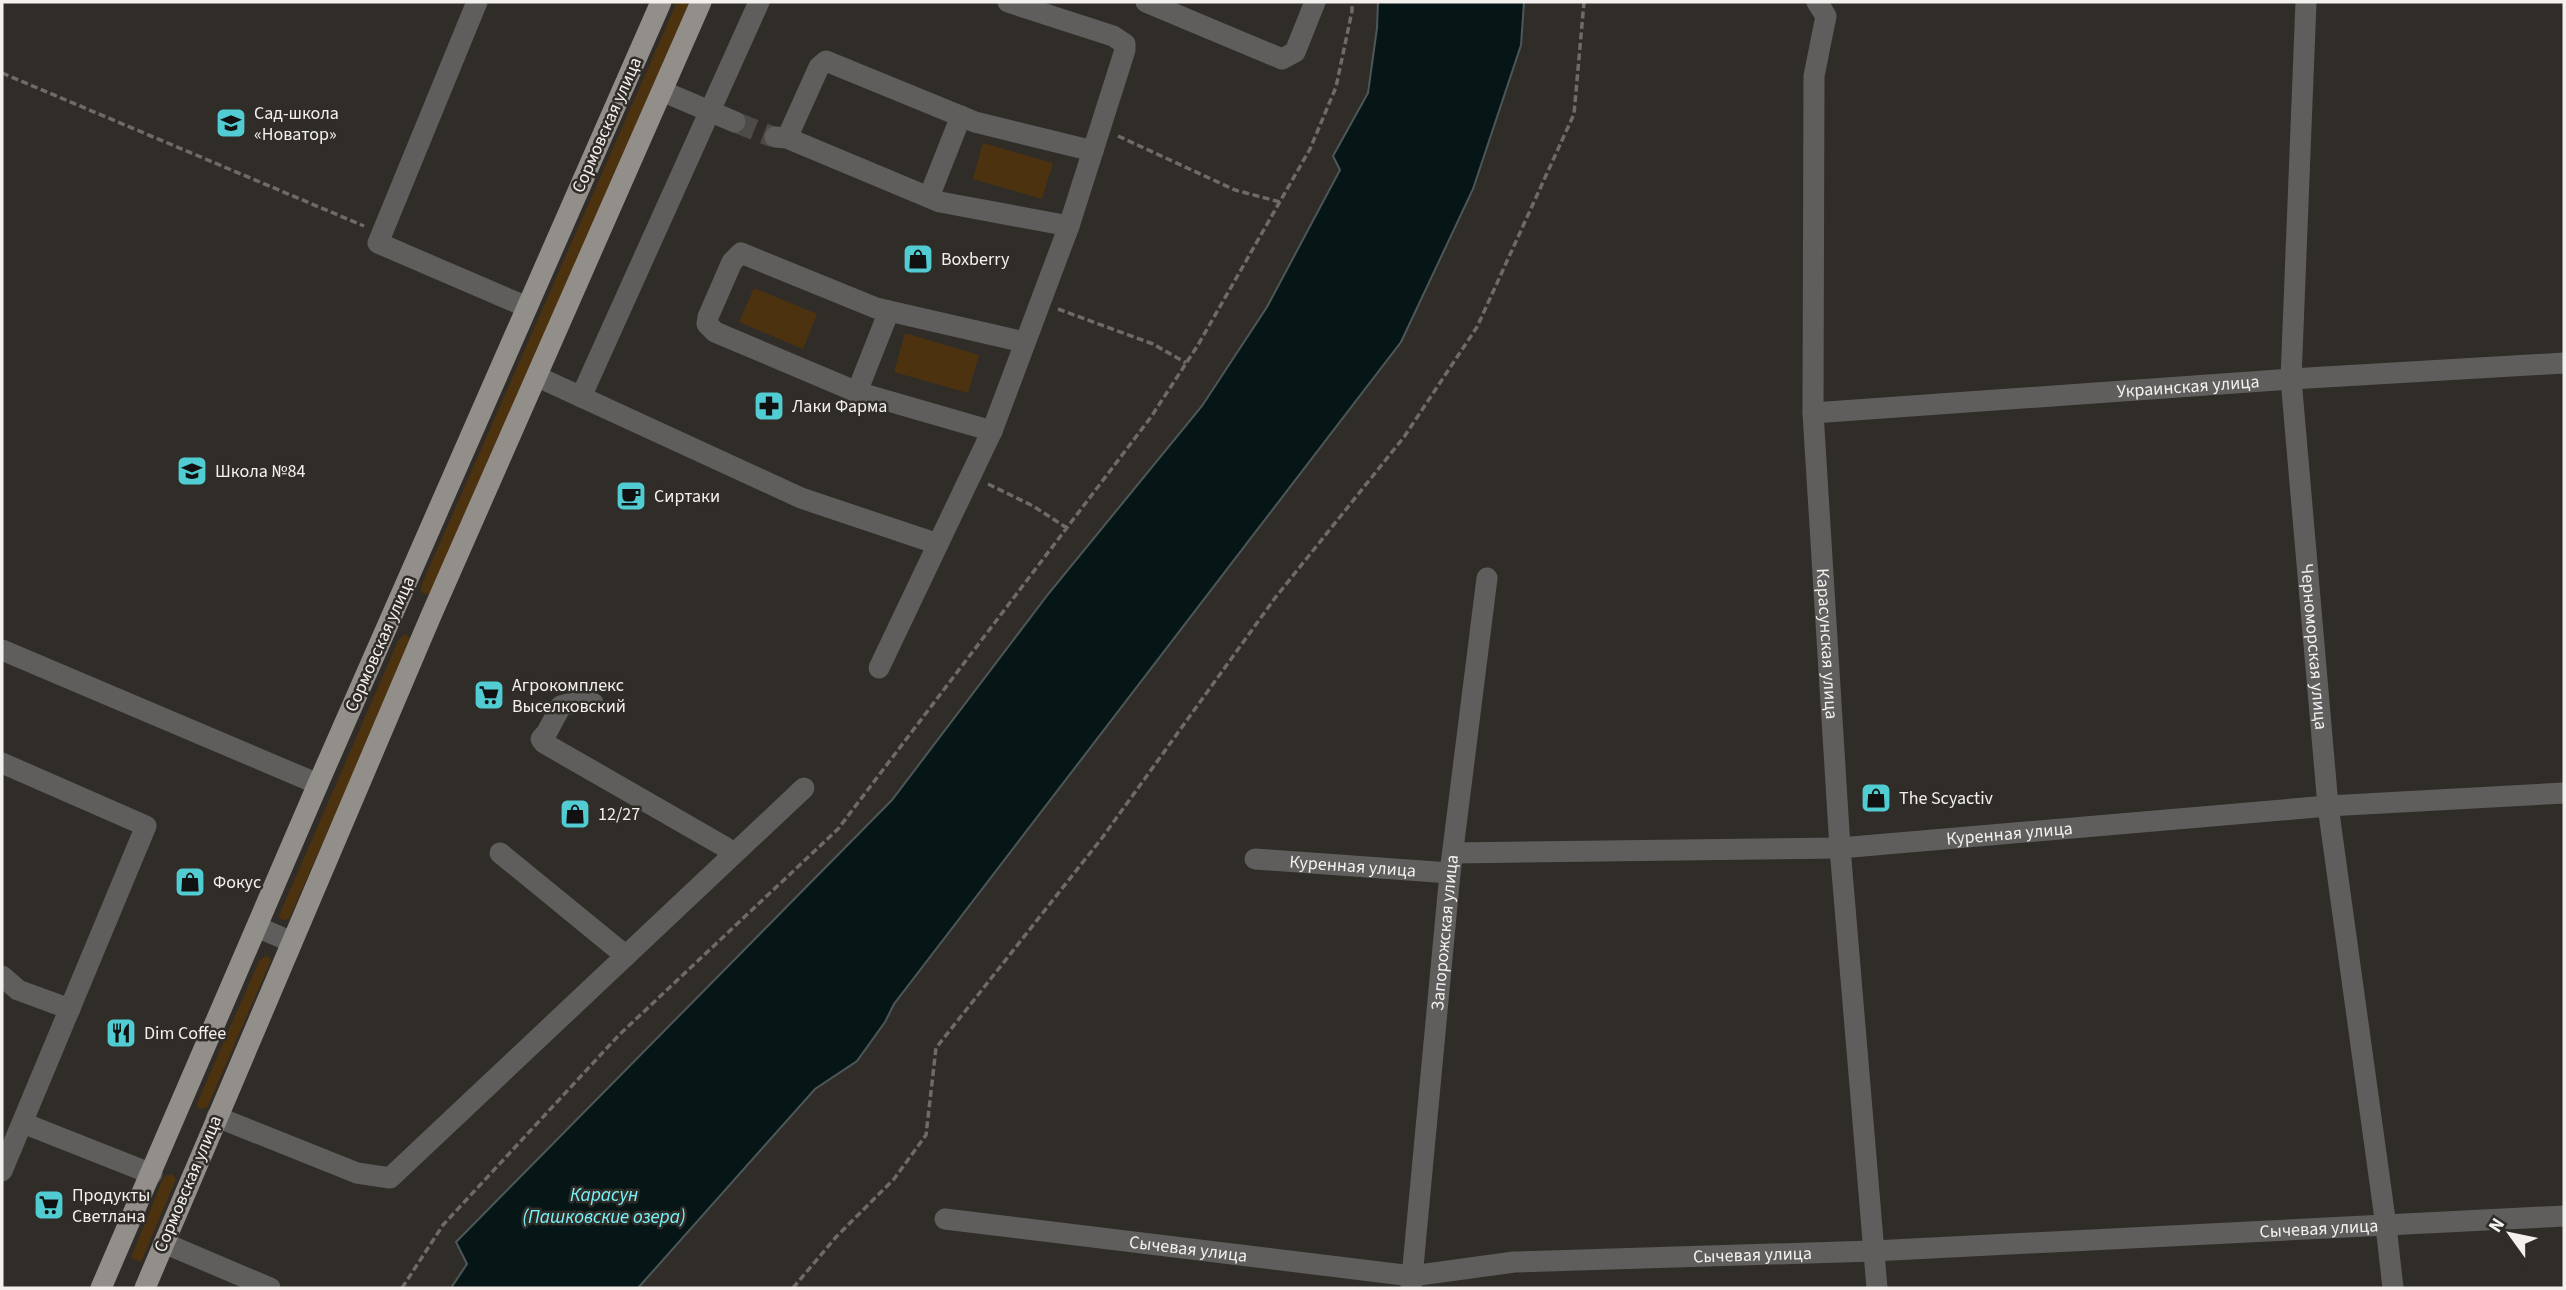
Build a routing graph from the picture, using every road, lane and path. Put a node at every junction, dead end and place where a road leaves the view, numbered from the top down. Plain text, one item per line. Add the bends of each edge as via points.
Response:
1 (477, 2) edge
2 (661, 2) edge
3 (701, 2) edge
4 (759, 2) edge
5 (1008, 2) edge
6 (1146, 2) edge
7 (1315, 2) edge
8 (1352, 2) edge
9 (1584, 2) edge
10 (2306, 2) edge
11 (1828, 7) edge
12 (2, 73) edge
13 (662, 91) junction
14 (710, 111) junction
15 (961, 116) junction
16 (735, 122) tunnel mouth
17 (1100, 128) junction
18 (1093, 150) junction
19 (929, 197) junction
20 (1280, 202) junction
21 (1069, 226) junction
22 (382, 234) junction
23 (1040, 302) junction
24 (527, 307) junction
25 (888, 311) junction
26 (1024, 342) junction
27 (1186, 363) junction
28 (2564, 363) edge
29 (538, 377) junction
30 (2291, 379) junction
31 (857, 392) junction
32 (581, 397) junction
33 (1813, 413) junction
34 (992, 431) junction
35 (971, 475) junction
36 (1067, 528) junction
37 (938, 544) junction
38 (1488, 578) dead end
39 (398, 604) junction
40 (430, 618) junction
41 (2, 650) edge
42 (879, 668) dead end
43 (593, 703) dead end
44 (2, 763) edge
45 (318, 784) junction
46 (804, 788) dead end
47 (2564, 793) edge
48 (2328, 806) junction
49 (1840, 848) junction
50 (500, 853) dead end
51 (732, 855) junction
52 (1255, 859) dead end
53 (1452, 863) junction
54 (257, 927) junction
55 (292, 942) junction
56 (626, 956) junction
57 (2, 976) edge
58 (70, 1009) junction
59 (217, 1117) junction
60 (23, 1123) junction
61 (2, 1171) edge
62 (152, 1174) junction
63 (2564, 1216) edge
64 (945, 1219) dead end
65 (2386, 1226) junction
66 (164, 1243) junction
67 (1873, 1251) junction
68 (1412, 1282) edge
69 (102, 1288) edge
70 (145, 1288) edge
71 (270, 1288) edge
72 (402, 1288) edge
73 (793, 1288) edge
74 (1877, 1288) edge
75 (2393, 1288) edge

1 - 22 street
2 - 24 main road, Сормовская улица
3 - 13 main road, Сормовская улица
4 - 14 street
5 - 17 street via 1114,36 1125,44
6 - 7 street via 1282,59 1295,52
8 - 20 path via 1336,87 1310,149
9 - 73 path via 1574,114 1477,327 1404,438 1275,598 1102,838 936,1048 926,1135 894,1179
10 - 30 street, Черноморская улица
11 - 33 street, Карасунская улица via 1814,76
12 - 22 path
13 - 14 street
13 - 29 main road, Сормовская улица
14 - 16 street
14 - 32 street
15 - 18 street
15 - 19 street
15 - 19 street via 826,61 818,67 780,137
17 - 18 street
17 - 20 path via 1235,190
18 - 21 street
19 - 21 street
20 - 27 path
21 - 23 street
22 - 24 street via 379,243
23 - 26 street
23 - 27 path via 1153,344
24 - 39 main road, Сормовская улица
25 - 26 street
25 - 31 street
25 - 31 street via 741,253 732,262 708,317 707,324 715,332
26 - 34 street
27 - 36 path
28 - 30 street, Украинская улица
29 - 32 street
29 - 40 main road, Сормовская улица
30 - 33 street, Украинская улица
30 - 48 street, Черноморская улица
31 - 34 street
32 - 37 street via 801,498
33 - 49 street, Карасунская улица
34 - 35 street
35 - 36 path
35 - 37 street
36 - 72 path via 838,829 619,1035 443,1225
37 - 42 street
38 - 53 street, Запорожская улица
39 - 40 main road
39 - 45 main road, Сормовская улица
40 - 55 main road, Сормовская улица
41 - 45 street
43 - 51 street via 561,706 541,739 544,743
44 - 58 street via 146,826
45 - 54 main road, Сормовская улица
46 - 51 street
47 - 48 street, Куренная улица
48 - 49 street, Куренная улица
48 - 65 street, Черноморская улица
49 - 53 street, Куренная улица
49 - 67 street, Карасунская улица
50 - 56 street
51 - 56 street
52 - 53 street, Куренная улица
53 - 68 street, Запорожская улица
54 - 55 street
54 - 62 main road, Сормовская улица
55 - 59 main road, Сормовская улица
56 - 59 street via 390,1178 357,1173
57 - 58 street via 18,990
58 - 60 street
59 - 66 main road, Сормовская улица
60 - 61 street
60 - 62 street
62 - 69 main road, Сормовская улица
63 - 65 street, Сычевая улица
64 - 68 street, Сычевая улица
65 - 67 street, Сычевая улица
65 - 75 street, Черноморская улица
66 - 70 main road, Сормовская улица
66 - 71 street
67 - 68 street, Сычевая улица via 1514,1262
67 - 74 street, Карасунская улица

